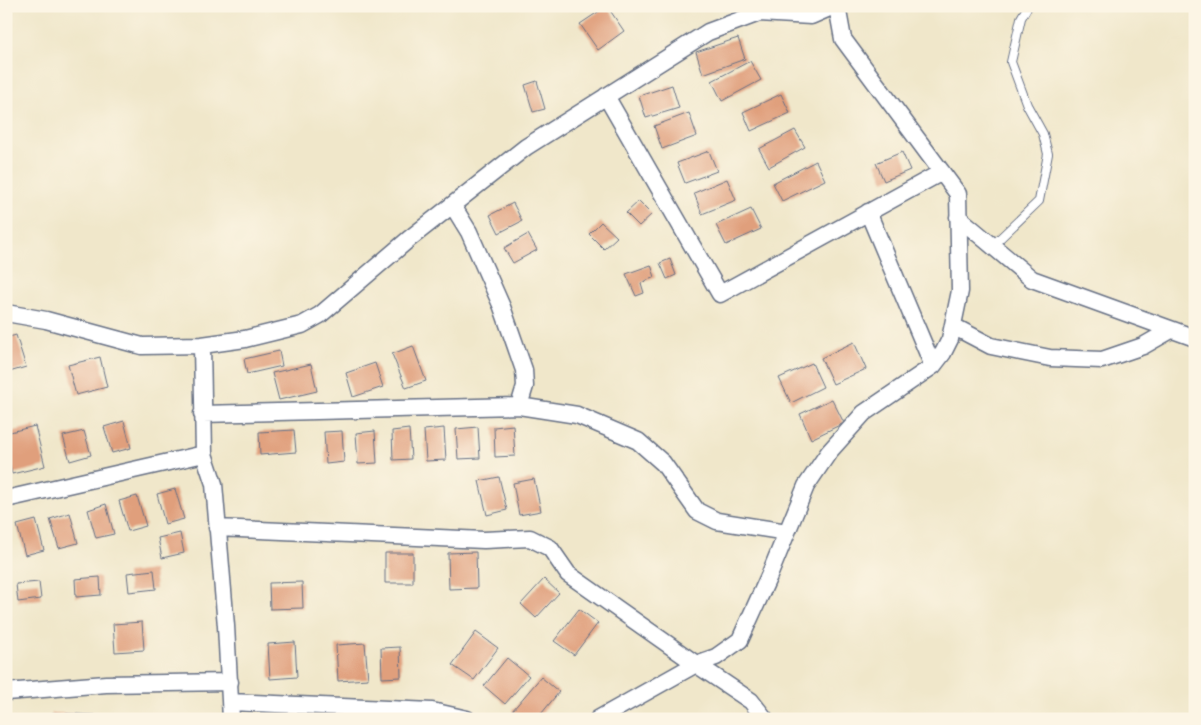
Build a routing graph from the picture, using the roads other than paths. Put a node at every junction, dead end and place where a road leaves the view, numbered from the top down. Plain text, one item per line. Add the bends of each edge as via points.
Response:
1 (836, 6) edge
2 (1028, 6) edge
3 (606, 96) junction
4 (942, 172) junction
5 (453, 206) junction
6 (868, 212) junction
7 (958, 217) junction
8 (992, 246) junction
9 (6, 313) edge
10 (953, 326) junction
11 (1171, 330) junction
12 (1195, 338) edge
13 (202, 345) junction
14 (933, 366) junction
15 (519, 406) junction
16 (202, 414) junction
17 (204, 454) junction
18 (6, 499) edge
19 (217, 528) junction
20 (787, 532) junction
21 (696, 664) junction
22 (230, 682) junction
23 (6, 692) edge
24 (231, 702) junction
25 (231, 719) edge
26 (467, 719) edge
27 (598, 719) edge
28 (765, 719) edge

1 - 3 street via 811,16 758,13 708,32
1 - 4 street via 843,39
2 - 8 lane via 1020,18 1011,62 1027,105 1043,134 1048,154 1039,200
3 - 5 street via 526,147
3 - 6 street via 720,294
4 - 6 street
4 - 7 street via 958,194
5 - 13 street via 320,315 302,325
5 - 15 street via 502,307 524,370 526,386
6 - 14 street
7 - 8 street
7 - 10 street via 960,291
8 - 11 street via 1032,279
9 - 13 street via 46,320 142,346
10 - 11 street via 991,346 1050,358 1102,360 1143,346
10 - 14 street via 944,353
11 - 12 street
13 - 16 street
14 - 20 street via 864,413 829,452 806,486
15 - 16 street
15 - 20 street via 577,415 638,442 662,463 697,511 716,521
16 - 17 street
17 - 18 street
17 - 19 street via 214,484
19 - 21 street via 484,540 530,538 550,548 568,574
19 - 22 street
20 - 21 street via 740,640 716,657
21 - 27 street
21 - 28 street via 751,701
22 - 23 street via 106,684
22 - 24 street
24 - 25 street
24 - 26 street via 432,711

